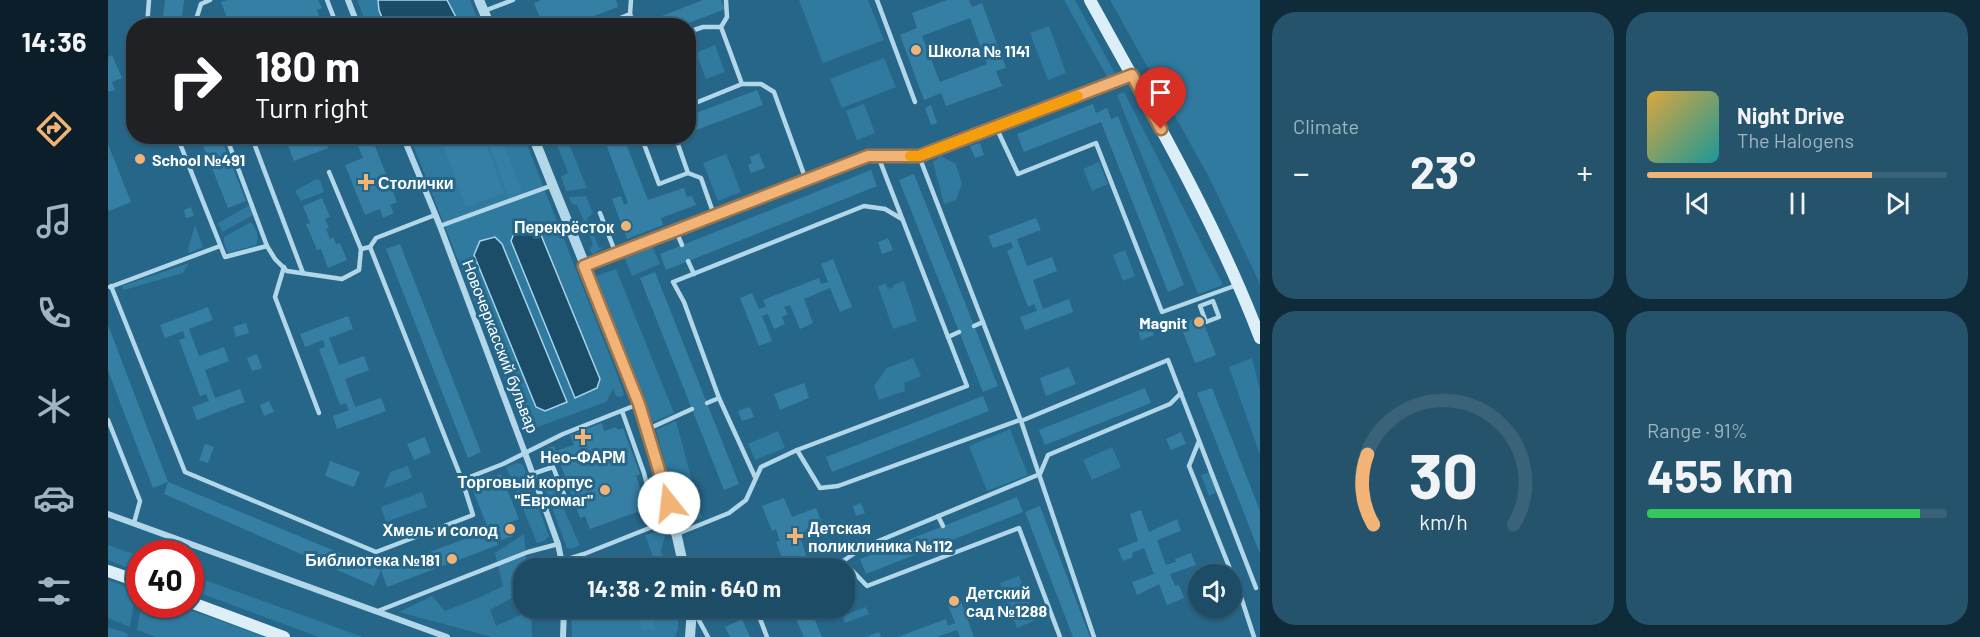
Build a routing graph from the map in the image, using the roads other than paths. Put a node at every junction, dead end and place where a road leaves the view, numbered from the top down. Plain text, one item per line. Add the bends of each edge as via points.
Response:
1 (149, 0) edge
2 (210, 0) edge
3 (327, 0) edge
4 (348, 0) edge
5 (479, 0) edge
6 (513, 0) edge
7 (631, 0) edge
8 (726, 0) edge
9 (877, 0) edge
10 (1090, 0) edge
11 (201, 2) edge
12 (484, 11) junction
13 (630, 14) junction
14 (148, 18) edge
15 (196, 18) edge
16 (334, 18) edge
17 (355, 18) edge
18 (487, 18) edge
19 (620, 18) edge
20 (631, 18) edge
21 (721, 27) junction
22 (696, 29) edge
23 (1132, 75) junction
24 (742, 84) junction
25 (915, 102) dead end
26 (696, 103) edge
27 (996, 127) junction
28 (180, 144) edge
29 (229, 144) edge
30 (254, 144) edge
31 (406, 144) edge
32 (536, 144) edge
33 (644, 144) edge
34 (678, 144) edge
35 (878, 156) junction
36 (919, 156) junction
37 (329, 172) dead end
38 (688, 173) junction
39 (806, 180) junction
40 (553, 185) junction
41 (600, 213) dead end
42 (435, 215) junction
43 (714, 215) junction
44 (902, 219) junction
45 (440, 226) junction
46 (676, 231) junction
47 (682, 245) dead end
48 (220, 246) junction
49 (267, 246) junction
50 (370, 247) junction
51 (361, 249) junction
52 (616, 254) junction
53 (688, 261) dead end
54 (584, 266) junction
55 (284, 267) junction
56 (303, 273) junction
57 (694, 274) junction
58 (1239, 285) junction
59 (109, 287) edge
60 (1205, 297) junction
61 (1208, 303) junction
62 (982, 322) junction
63 (974, 326) dead end
64 (959, 332) dead end
65 (948, 338) junction
66 (1260, 338) edge
67 (1181, 393) junction
68 (719, 398) junction
69 (707, 403) dead end
70 (639, 404) junction
71 (692, 410) dead end
72 (622, 411) junction
73 (319, 413) dead end
74 (108, 420) edge
75 (1020, 420) junction
76 (648, 429) junction
77 (1199, 440) junction
78 (797, 450) junction
79 (525, 453) junction
80 (532, 474) junction
81 (1040, 474) junction
82 (755, 477) junction
83 (462, 480) junction
84 (567, 502) dead end
85 (108, 514) edge
86 (938, 516) junction
87 (673, 519) junction
88 (134, 523) junction
89 (657, 524) junction
90 (943, 526) dead end
91 (677, 534) junction
92 (948, 541) dead end
93 (558, 544) junction
94 (953, 553) junction
95 (561, 558) edge
96 (571, 558) edge
97 (682, 558) edge
98 (848, 558) edge
99 (108, 571) edge
100 (855, 574) edge
101 (126, 577) edge
102 (1256, 588) dead end
103 (204, 607) edge
104 (377, 611) junction
105 (563, 618) edge
106 (691, 618) edge
107 (698, 618) edge
108 (760, 618) edge
109 (284, 637) edge
110 (447, 637) edge
111 (562, 637) edge
112 (690, 637) edge
113 (708, 637) edge
114 (767, 637) edge
115 (1060, 637) edge
116 (1094, 637) edge
117 (1254, 637) edge

1 - 14 lane
2 - 11 lane
3 - 16 lane
4 - 17 street
5 - 12 street
6 - 12 lane
7 - 13 lane
8 - 21 lane via 727,17
9 - 25 lane
10 - 23 main road
11 - 15 lane
12 - 18 street
13 - 19 lane
13 - 20 lane
21 - 22 lane
21 - 24 lane
23 - 27 lane
23 - 58 main road via 1213,226
24 - 26 lane
24 - 39 lane via 760,84 774,92
27 - 36 lane
27 - 60 lane via 1018,174 1096,143 1162,312
28 - 48 lane
29 - 49 lane
30 - 56 lane
31 - 42 street, Новочеркасский бульвар
32 - 40 street
33 - 38 lane via 659,184
34 - 38 lane
35 - 36 lane
35 - 39 lane via 868,156
35 - 44 lane
36 - 62 lane
37 - 51 lane
38 - 43 lane via 701,178
39 - 43 lane
40 - 45 lane
40 - 54 street
41 - 52 lane
42 - 45 street, Новочеркасский бульвар
42 - 50 lane via 376,238
43 - 46 lane
44 - 57 lane via 885,209 864,206
44 - 65 lane
45 - 79 street, Новочеркасский бульвар
46 - 47 lane
46 - 52 lane
48 - 49 lane via 225,257
48 - 59 lane
49 - 55 lane
50 - 51 lane
50 - 83 lane
51 - 56 lane via 359,270 342,279
52 - 54 lane
53 - 57 lane
54 - 70 street
55 - 56 lane
55 - 73 lane via 275,297
57 - 68 lane via 673,282
58 - 60 lane
58 - 66 main road
59 - 83 lane via 184,472 376,552 474,515
60 - 61 lane
61 - 61 lane via 1213,301 1219,317 1206,322 1200,306
62 - 63 lane
62 - 75 lane
64 - 65 lane
65 - 78 lane via 967,386
67 - 75 lane via 1168,360
67 - 77 lane
67 - 81 lane via 1170,404 1048,455
68 - 69 lane
68 - 82 lane
70 - 72 lane
70 - 76 street
71 - 76 lane
72 - 79 lane
72 - 89 lane
74 - 88 lane via 140,501
75 - 78 lane via 838,486 820,488
75 - 81 lane
76 - 87 street
77 - 102 lane
77 - 117 lane via 1188,466
78 - 82 lane via 761,467
79 - 80 street, Новочеркасский бульвар
79 - 83 lane
80 - 84 lane via 553,467
80 - 93 street, Новочеркасский бульвар
81 - 86 lane
81 - 116 lane
82 - 91 lane via 746,500 729,513
85 - 88 street
86 - 90 lane
86 - 98 lane via 864,547
87 - 89 lane
87 - 91 street
88 - 104 street
89 - 96 lane
91 - 97 street
92 - 94 lane
93 - 95 street, Новочеркасский бульвар
93 - 104 lane
94 - 100 lane via 867,586
94 - 115 lane via 1019,528
99 - 101 main road
103 - 109 main road
104 - 110 street
105 - 111 street
106 - 112 street
107 - 113 lane
108 - 114 lane

